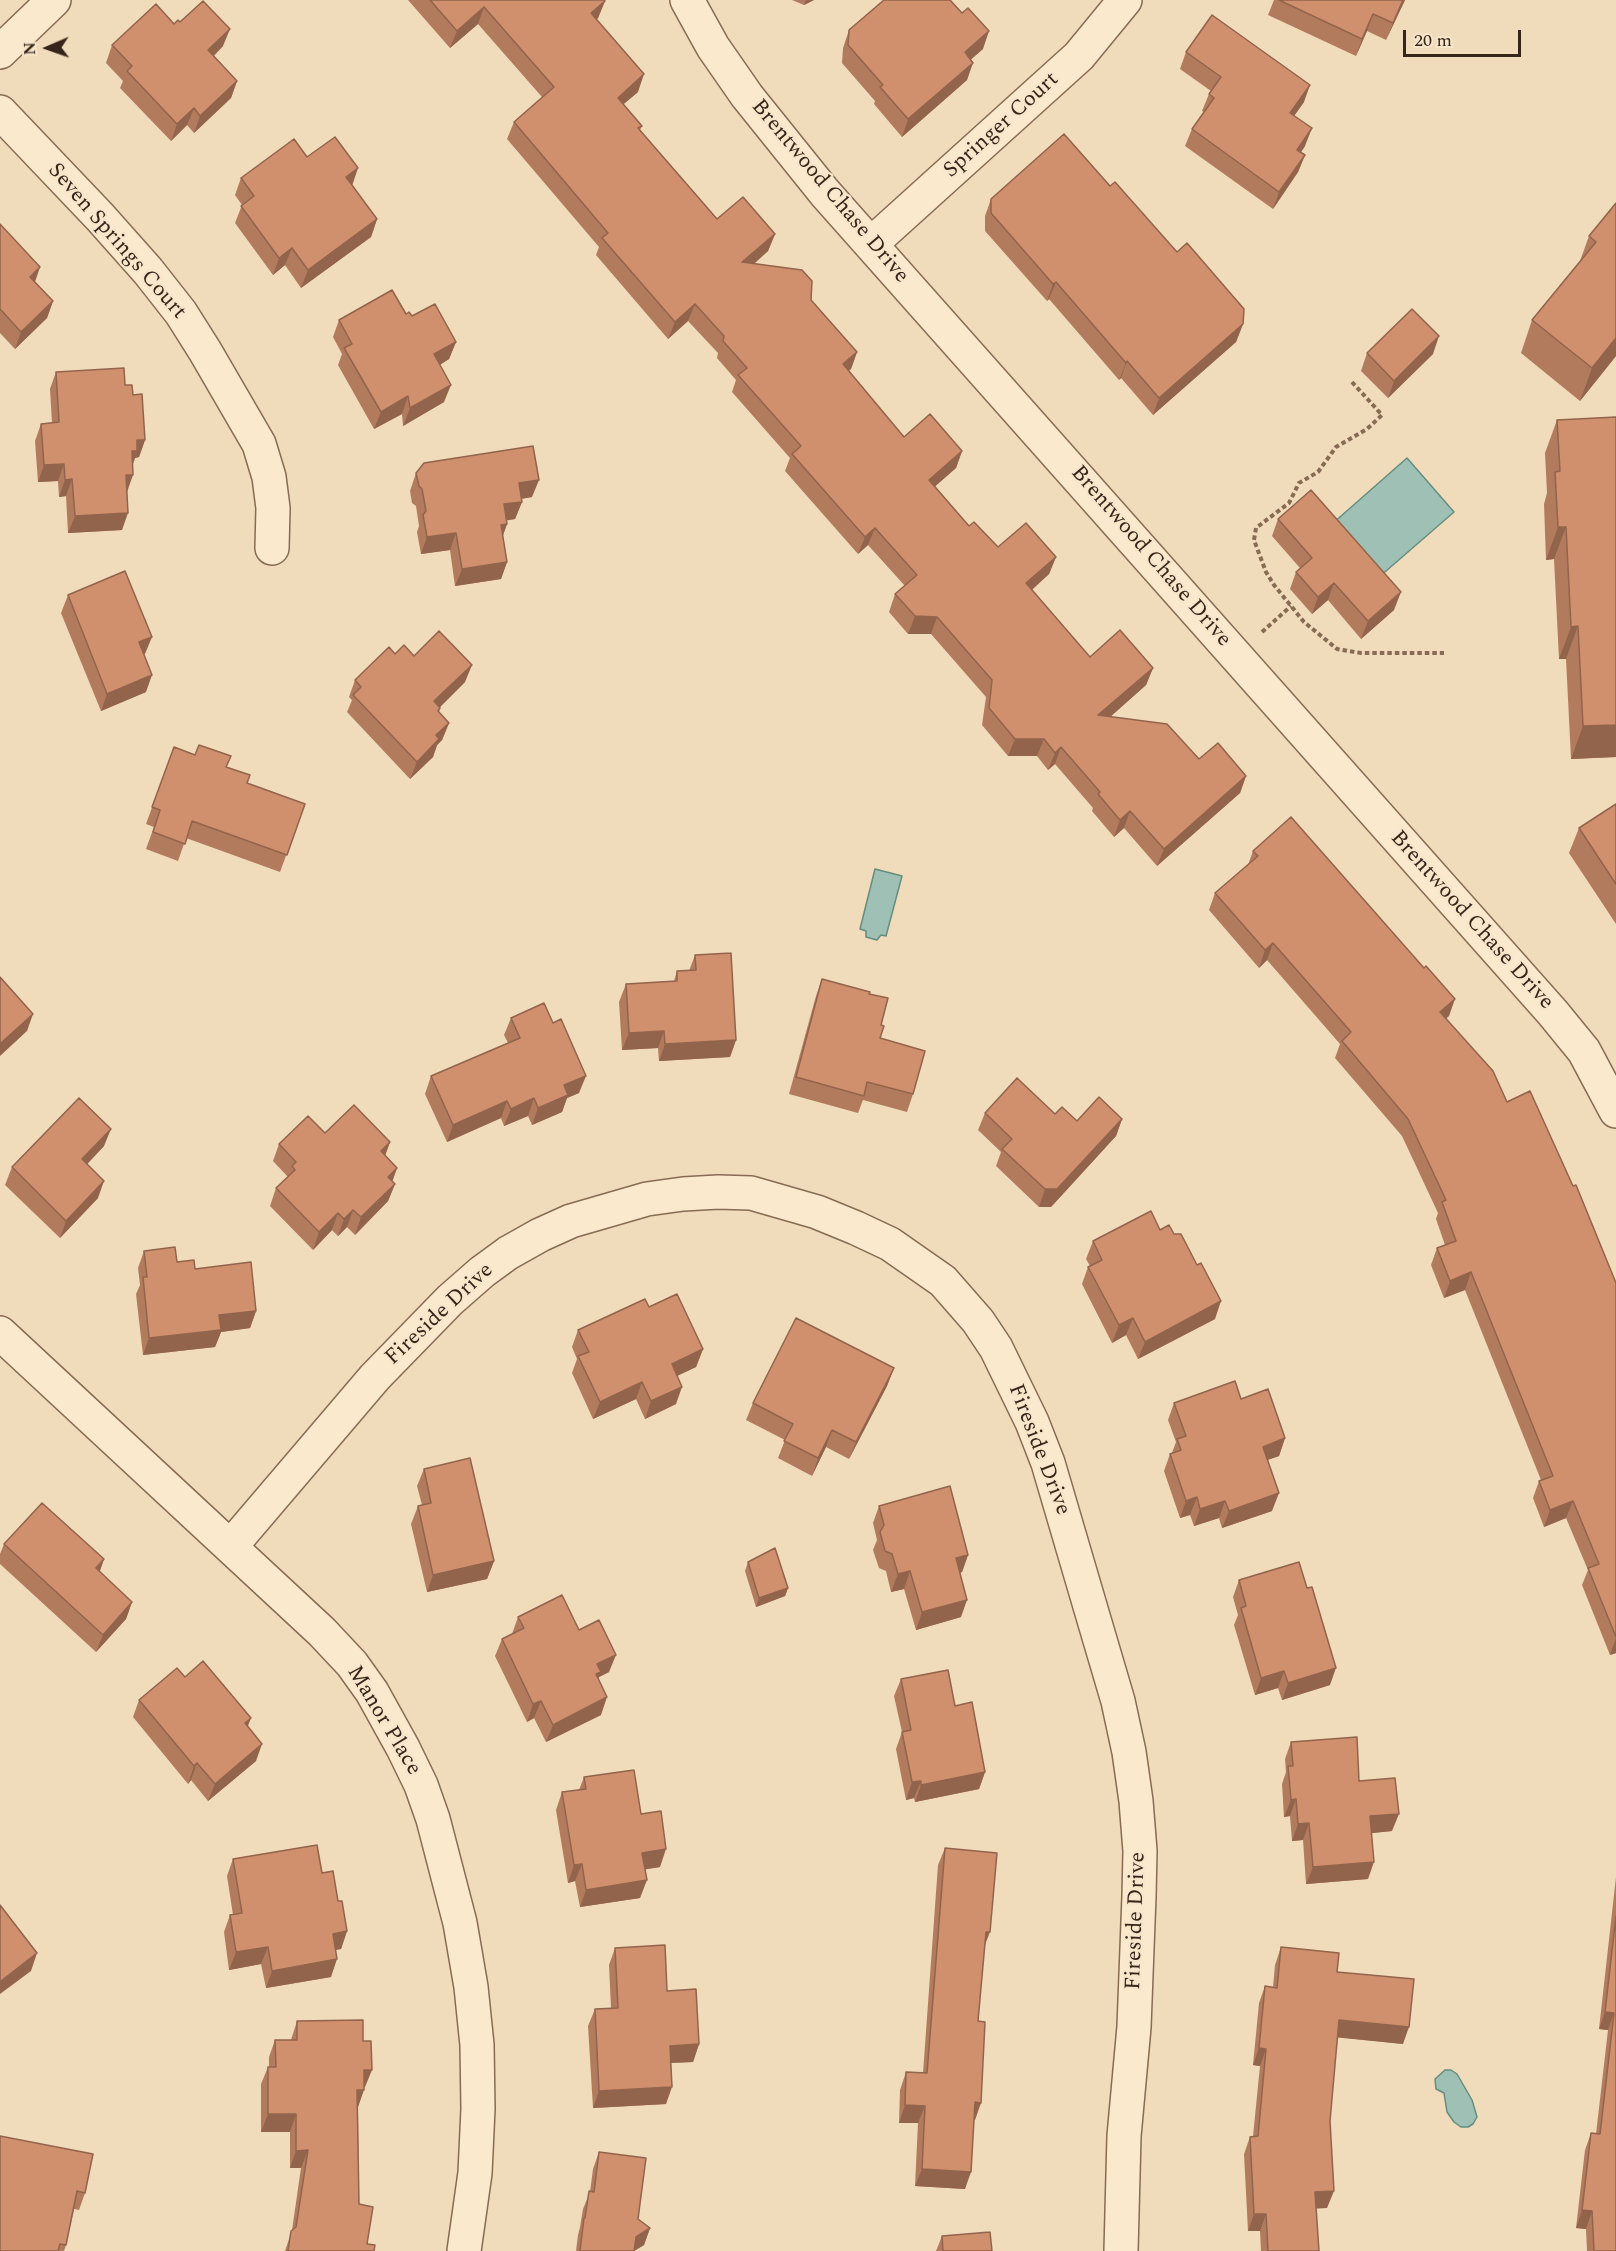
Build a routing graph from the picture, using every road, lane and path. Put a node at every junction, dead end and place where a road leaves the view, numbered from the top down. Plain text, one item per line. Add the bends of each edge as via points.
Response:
1 (54, 0) edge
2 (687, 0) edge
3 (1125, 0) edge
4 (0, 52) edge
5 (0, 112) edge
6 (871, 244) junction
7 (1352, 381) dead end
8 (272, 548) dead end
9 (1444, 653) dead end
10 (1616, 1111) edge
11 (0, 1333) edge
12 (231, 1546) junction
13 (464, 2251) edge
14 (1121, 2251) edge

1 - 4 street
2 - 6 street, Brentwood Chase Drive via 747,96
3 - 6 street, Springer Court via 1079,56
5 - 8 street, Seven Springs Court via 100,217 182,313 259,444 273,508
6 - 10 street, Brentwood Chase Drive via 1553,1013 1584,1051
7 - 9 path via 1382,415 1336,447 1318,472 1299,483 1289,502 1256,528 1254,540 1274,585 1304,622 1337,649 1361,653
11 - 12 street, Manor Place
12 - 13 street, Manor Place via 352,1664 403,1748 434,1819 460,1923 477,2045 475,2173
12 - 14 street, Fireside Drive via 375,1377 450,1300 508,1253 571,1221 647,1199 752,1193 856,1228 890,1244 944,1281 996,1348 1048,1462 1118,1701 1129,1752 1140,1851

